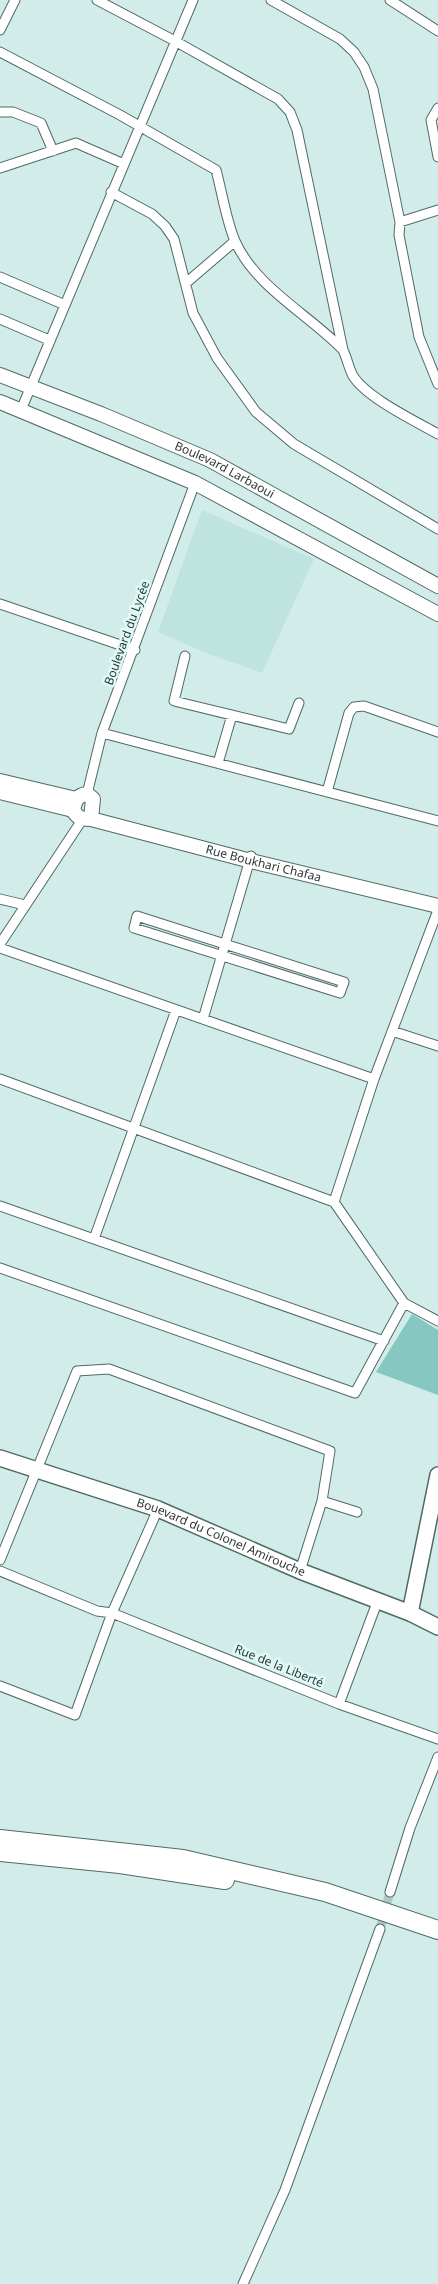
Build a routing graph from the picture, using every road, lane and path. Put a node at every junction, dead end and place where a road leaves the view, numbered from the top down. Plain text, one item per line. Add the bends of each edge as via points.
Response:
1 (16, 0) edge
2 (96, 0) edge
3 (193, 0) edge
4 (271, 0) edge
5 (390, 0) edge
6 (0, 30) edge
7 (438, 31) edge
8 (175, 41) junction
9 (0, 52) edge
10 (438, 108) edge
11 (0, 112) edge
12 (141, 127) junction
13 (53, 151) junction
14 (438, 157) edge
15 (124, 164) junction
16 (0, 168) edge
17 (111, 192) junction
18 (438, 210) edge
19 (400, 222) junction
20 (235, 241) junction
21 (0, 277) edge
22 (186, 283) junction
23 (65, 305) junction
24 (0, 319) edge
25 (49, 340) junction
26 (343, 350) junction
27 (0, 376) edge
28 (438, 384) edge
29 (30, 386) junction
30 (0, 402) edge
31 (21, 410) junction
32 (438, 434) edge
33 (195, 483) junction
34 (438, 529) edge
35 (438, 586) edge
36 (0, 604) edge
37 (438, 614) edge
38 (135, 650) junction
39 (185, 656) dead end
40 (299, 702) dead end
41 (232, 715) junction
42 (438, 732) edge
43 (102, 733) junction
44 (218, 764) junction
45 (0, 781) edge
46 (0, 792) edge
47 (327, 792) junction
48 (83, 809) junction
49 (438, 820) edge
50 (251, 858) junction
51 (438, 897) edge
52 (0, 900) edge
53 (25, 905) junction
54 (438, 906) edge
55 (438, 910) edge
56 (225, 944) junction
57 (0, 946) edge
58 (222, 956) junction
59 (176, 1010) junction
60 (203, 1019) junction
61 (392, 1031) junction
62 (438, 1046) edge
63 (0, 1079) edge
64 (374, 1079) junction
65 (134, 1128) junction
66 (334, 1202) junction
67 (0, 1206) edge
68 (94, 1239) junction
69 (0, 1268) edge
70 (404, 1303) junction
71 (438, 1321) edge
72 (384, 1341) junction
73 (0, 1458) edge
74 (38, 1469) junction
75 (438, 1474) edge
76 (322, 1502) junction
77 (158, 1509) junction
78 (357, 1512) dead end
79 (0, 1560) edge
80 (300, 1571) junction
81 (0, 1572) edge
82 (378, 1600) junction
83 (112, 1613) junction
84 (410, 1613) junction
85 (438, 1627) edge
86 (0, 1686) edge
87 (339, 1704) junction
88 (438, 1739) edge
89 (438, 1756) edge
90 (0, 1839) edge
91 (0, 1852) edge
92 (390, 1892) tunnel mouth
93 (380, 1929) tunnel mouth
94 (438, 1930) edge
95 (438, 1940) edge
96 (243, 2284) edge

1 - 6 street
2 - 8 street
3 - 8 street
4 - 19 street via 340,39 364,67 373,89
5 - 7 street
8 - 12 street
8 - 26 street via 278,99 290,112 297,130
9 - 12 street
10 - 14 street via 431,120
11 - 13 street via 13,112 41,123
12 - 15 street
12 - 20 street via 216,170
13 - 15 street via 76,143
13 - 16 street
15 - 17 street
17 - 22 street via 152,214 165,226 174,239
17 - 23 street
18 - 19 street
19 - 28 street via 399,235 419,337
20 - 22 street
20 - 26 street via 268,284
21 - 23 street
22 - 34 street via 193,313 203,334 256,412 299,448
23 - 25 street
24 - 25 street
25 - 29 street
26 - 32 street via 353,376 365,389
27 - 29 main road, Boulevard Larbaoui
29 - 31 street
29 - 35 main road, Boulevard Larbaoui via 210,460
30 - 31 main road, Boulevard Larbaoui
31 - 33 main road, Boulevard Larbaoui
33 - 37 main road, Boulevard Larbaoui
33 - 38 street, Boulevard du Lycée
36 - 38 street
38 - 43 street, Boulevard du Lycée
39 - 41 street via 174,701
40 - 41 street via 289,729
41 - 44 street
42 - 47 street via 364,706 354,707 349,713
43 - 44 street
43 - 48 street, Boulevard du Lycée
44 - 47 street
45 - 48 main road, Rue Boukhari Chafaa
46 - 48 main road, Rue Boukhari Chafaa
47 - 49 street
48 - 50 main road, Rue Boukhari Chafaa
48 - 53 street
50 - 51 main road, Rue Boukhari Chafaa
50 - 54 main road, Rue Boukhari Chafaa
50 - 56 street
52 - 53 street
53 - 57 street
55 - 61 street
56 - 58 street
56 - 58 street via 137,916 134,928
56 - 58 street via 344,982 340,993
57 - 59 street
58 - 60 street
59 - 60 street
59 - 65 street
60 - 64 street
61 - 62 street
61 - 64 street
63 - 65 street
64 - 66 street
65 - 66 street
65 - 68 street
66 - 70 street
67 - 68 street
68 - 72 street
69 - 72 street via 355,1393
70 - 71 street
70 - 72 street
73 - 74 main road, Bouevard du Colonel Amirouche
74 - 76 street via 77,1371 108,1369 330,1451
74 - 77 main road, Bouevard du Colonel Amirouche
74 - 79 street
75 - 84 main road
76 - 78 street
76 - 80 street
77 - 80 main road, Bouevard du Colonel Amirouche
77 - 83 street
80 - 82 main road, Bouevard du Colonel Amirouche
81 - 83 street, Rue de la Liberté via 97,1611
82 - 84 main road, Bouevard du Colonel Amirouche
82 - 87 street
83 - 86 street via 75,1715
83 - 87 street, Rue de la Liberté
84 - 85 main road, Bouevard du Colonel Amirouche
87 - 88 street, Rue de la Liberté
89 - 92 street
90 - 94 highway via 183,1859 325,1892
91 - 95 highway via 120,1864 224,1880 362,1916
93 - 96 street via 285,2190

